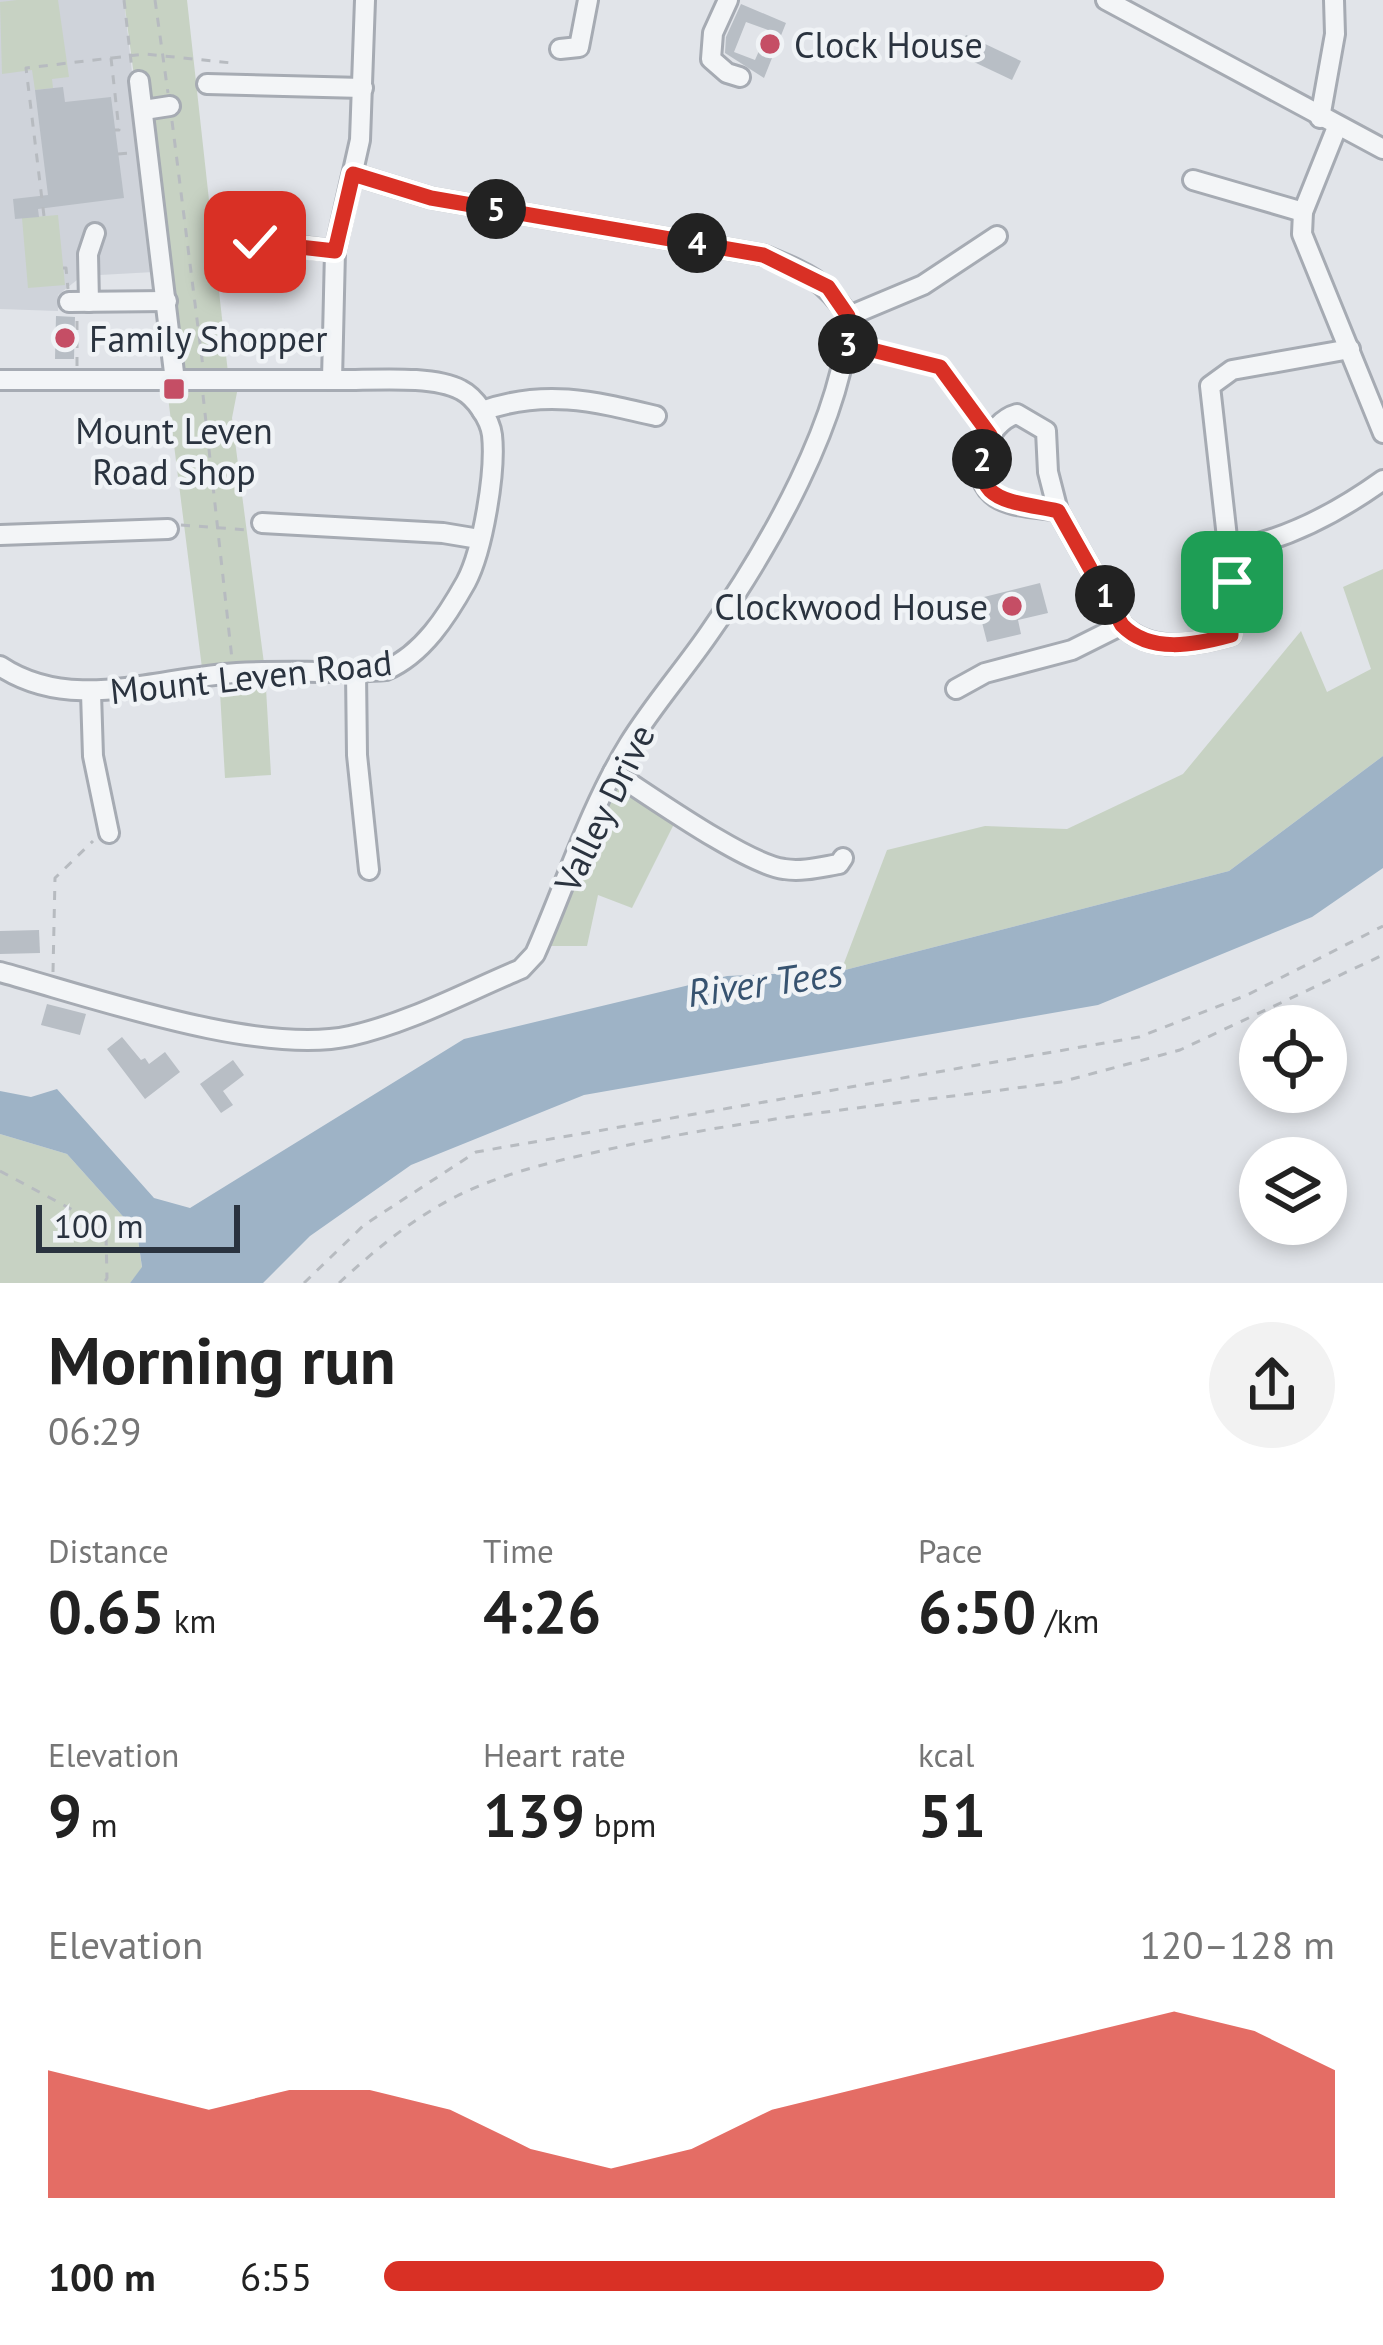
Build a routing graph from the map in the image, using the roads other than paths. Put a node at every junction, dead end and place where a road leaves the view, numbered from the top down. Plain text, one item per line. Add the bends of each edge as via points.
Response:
1 (365, 0) edge
2 (588, 0) edge
3 (728, 0) edge
4 (1106, 0) edge
5 (1334, 0) edge
6 (560, 49) dead end
7 (232, 63) road end
8 (740, 77) dead end
9 (139, 81) road end
10 (207, 84) dead end
11 (229, 85) junction
12 (363, 88) junction
13 (170, 106) road end
14 (144, 110) junction
15 (1328, 123) junction
16 (1383, 149) edge
17 (353, 174) junction
18 (1193, 180) dead end
19 (1303, 212) junction
20 (95, 232) dead end
21 (988, 235) dead end
22 (230, 238) dead end
23 (335, 251) junction
24 (167, 301) junction
25 (848, 316) junction
26 (1350, 349) junction
27 (0, 380) edge
28 (332, 380) junction
29 (175, 381) junction
30 (482, 410) junction
31 (656, 416) dead end
32 (1383, 433) edge
33 (1383, 480) edge
34 (1058, 511) junction
35 (262, 524) road end
36 (168, 529) road end
37 (0, 535) edge
38 (479, 539) junction
39 (1226, 550) junction
40 (1122, 625) junction
41 (0, 665) edge
42 (356, 672) junction
43 (963, 691) dead end
44 (91, 693) junction
45 (614, 772) junction
46 (109, 833) road end
47 (840, 858) dead end
48 (369, 870) dead end
49 (0, 972) edge
50 (111, 1005) junction
51 (106, 1027) dead end

1 - 12 street
2 - 6 street via 579,47
3 - 8 street via 711,59
4 - 15 street
5 - 15 street
7 - 11 street
9 - 14 street
10 - 11 street
11 - 12 street
12 - 17 street
13 - 14 street
14 - 24 street
15 - 16 street
15 - 19 street
17 - 23 street
17 - 25 street via 431,198 763,255 828,287
18 - 19 street
19 - 26 street via 1302,234
20 - 24 street via 78,302
21 - 25 street via 923,285
22 - 23 street via 256,233
23 - 28 street
24 - 29 street
25 - 45 street, Valley Drive via 826,418 794,489
26 - 32 street
26 - 39 street via 1232,370 1210,386
27 - 29 street
28 - 29 street
28 - 30 street via 436,382 464,391
30 - 31 street via 546,396 630,401
30 - 38 street, Mount Leven Road via 492,433
33 - 39 street via 1277,538
34 - 34 street via 1046,431 1017,414 1006,417 990,435 980,470 989,493
34 - 40 street
35 - 38 street via 289,516
36 - 37 street via 144,522
38 - 42 street, Mount Leven Road via 468,578 409,660
39 - 40 street via 1231,635 1158,644
40 - 43 street via 1072,650 985,673
41 - 44 street, Mount Leven Road
42 - 44 street, Mount Leven Road via 234,673
42 - 48 street via 357,754 376,848
44 - 46 street, Mount Leven Road via 93,756
45 - 47 street via 780,869
45 - 50 street, Valley Drive via 535,954 521,968 348,1036 284,1039
49 - 50 street, Valley Drive
50 - 51 street

